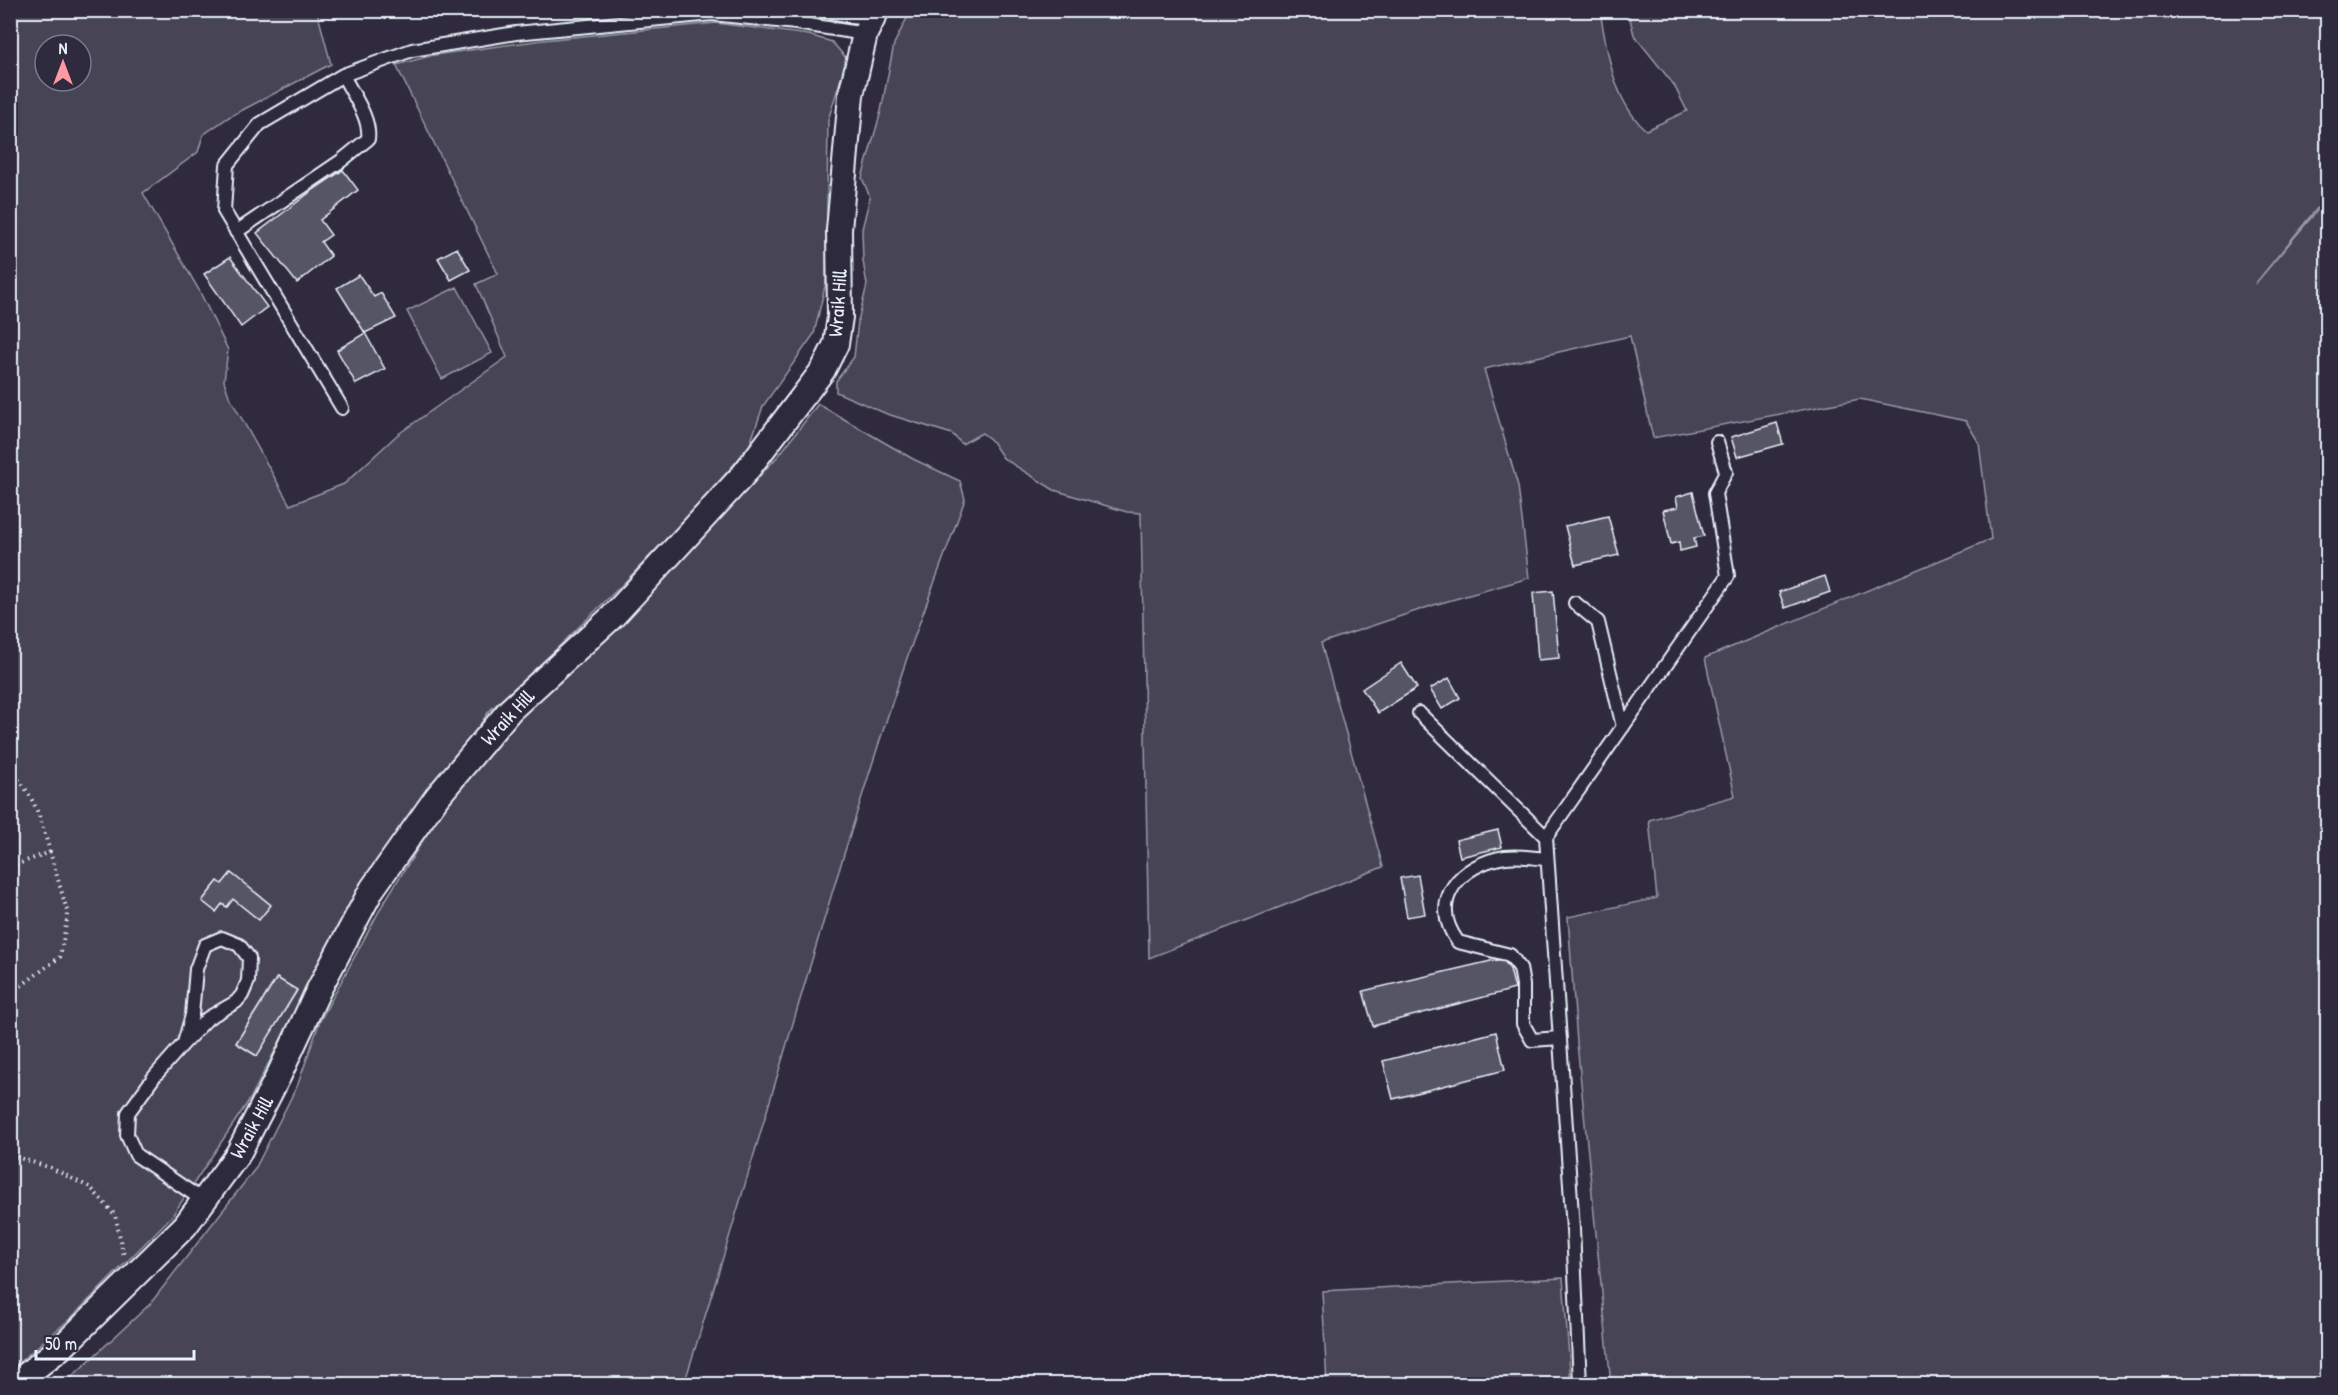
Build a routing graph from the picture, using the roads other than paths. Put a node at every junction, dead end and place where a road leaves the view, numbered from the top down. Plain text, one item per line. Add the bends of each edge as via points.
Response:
1 (498, 10) edge
2 (531, 10) edge
3 (820, 10) edge
4 (871, 22) edge
5 (343, 75) junction
6 (236, 232) junction
7 (342, 408) dead end
8 (1717, 442) dead end
9 (1575, 603) dead end
10 (1419, 713) dead end
11 (1623, 727) junction
12 (1546, 837) junction
13 (1547, 859) junction
14 (1560, 1038) junction
15 (184, 1043) junction
16 (204, 1201) junction
17 (15, 1384) edge
18 (1580, 1384) edge

1 - 2 lane
3 - 4 lane
4 - 5 lane via 796,22 712,14 516,33 412,50
4 - 16 street, Wraik Hill via 851,95 839,230 840,317 836,344 823,370 744,474 613,616 510,710 436,797 372,889 238,1154
5 - 6 lane via 260,124 227,165 224,211
5 - 6 lane via 364,116 368,139
6 - 7 lane
8 - 11 lane via 1726,472 1715,493 1728,576
9 - 11 lane via 1598,622
10 - 12 lane
11 - 12 lane
12 - 13 lane
13 - 14 lane
13 - 14 lane via 1507,856 1469,870 1455,882 1447,900 1447,922 1458,942 1510,955 1520,968 1523,1024 1532,1040
14 - 18 lane
15 - 15 lane via 192,1015 196,969 206,945 222,938 239,945 249,958 248,981 242,995 208,1018
15 - 16 lane via 128,1113 127,1135 136,1155
16 - 17 street, Wraik Hill via 185,1226 65,1344

